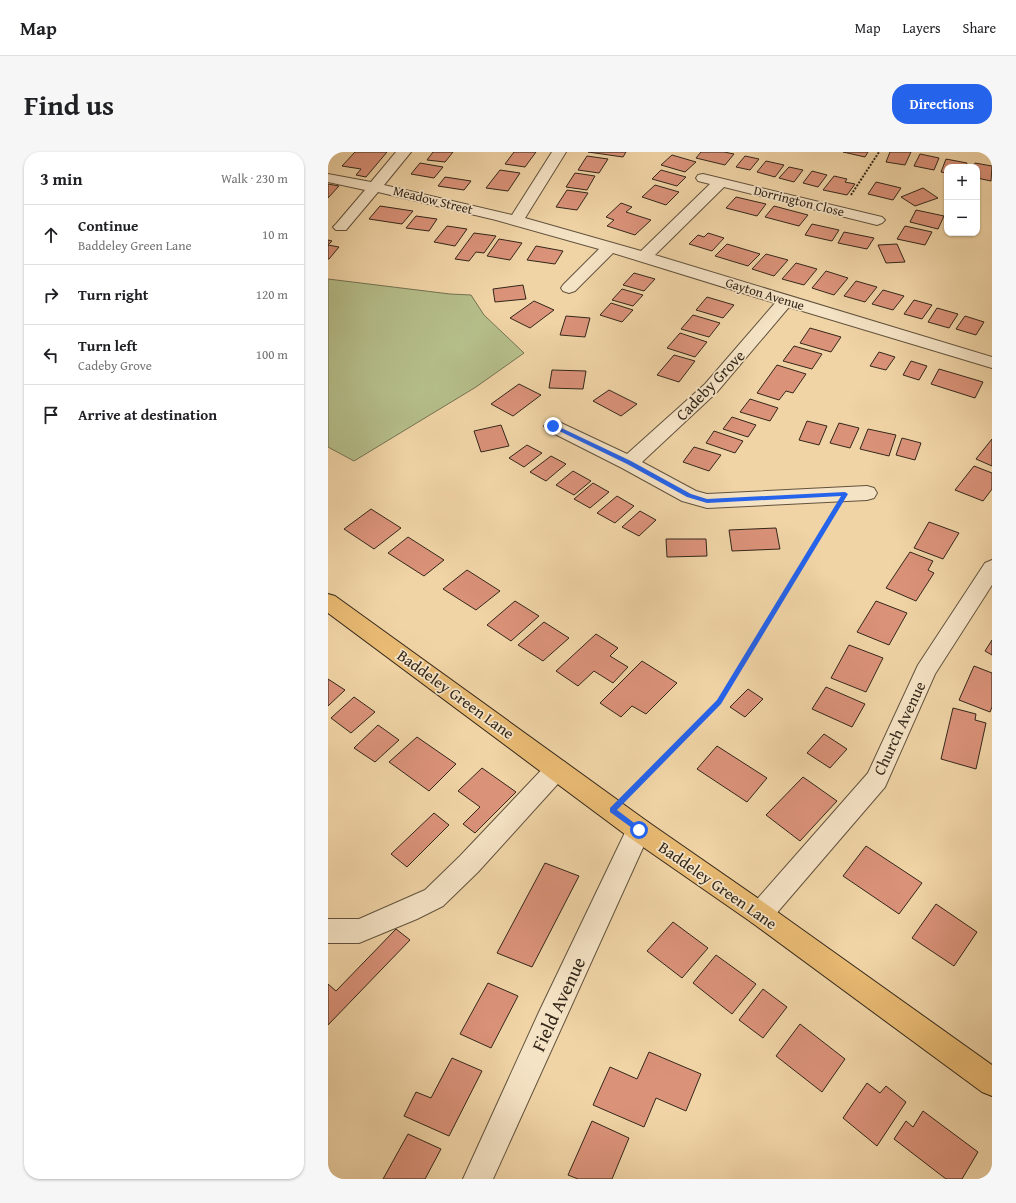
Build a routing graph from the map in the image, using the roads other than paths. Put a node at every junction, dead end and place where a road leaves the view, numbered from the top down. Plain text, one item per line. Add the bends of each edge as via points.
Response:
1 (404, 152) edge
2 (559, 152) edge
3 (328, 178) edge
4 (703, 178) dead end
5 (721, 182) junction
6 (376, 186) junction
7 (329, 216) dead end
8 (516, 220) junction
9 (877, 220) dead end
10 (538, 227) joint
11 (610, 246) junction
12 (646, 256) junction
13 (567, 290) dead end
14 (786, 301) junction
15 (992, 363) edge
16 (538, 437) dead end
17 (629, 463) junction
18 (867, 493) dead end
19 (992, 568) edge
20 (328, 602) edge
21 (557, 768) junction
22 (639, 830) junction
23 (760, 914) junction
24 (328, 931) edge
25 (992, 1082) edge
26 (478, 1179) edge

1 - 6 street
2 - 8 street
3 - 6 street, Meadow Street
4 - 5 street, Dorrington Close
5 - 9 street, Dorrington Close
5 - 12 street
6 - 7 street via 344,223
6 - 8 street, Meadow Street
8 - 10 street, Meadow Street
10 - 11 street, Gayton Avenue
11 - 12 street, Gayton Avenue
11 - 13 street
12 - 14 street, Gayton Avenue
14 - 15 street, Gayton Avenue
14 - 17 street, Cadeby Grove via 711,388
16 - 17 street via 559,421
17 - 18 street via 689,496 707,501
19 - 23 street, Church Avenue via 926,671 876,780
20 - 21 main road, Baddeley Green Lane
21 - 22 main road, Baddeley Green Lane
21 - 24 street via 469,864 434,898 359,931
22 - 23 main road, Baddeley Green Lane
22 - 26 street, Field Avenue
23 - 25 main road, Baddeley Green Lane

